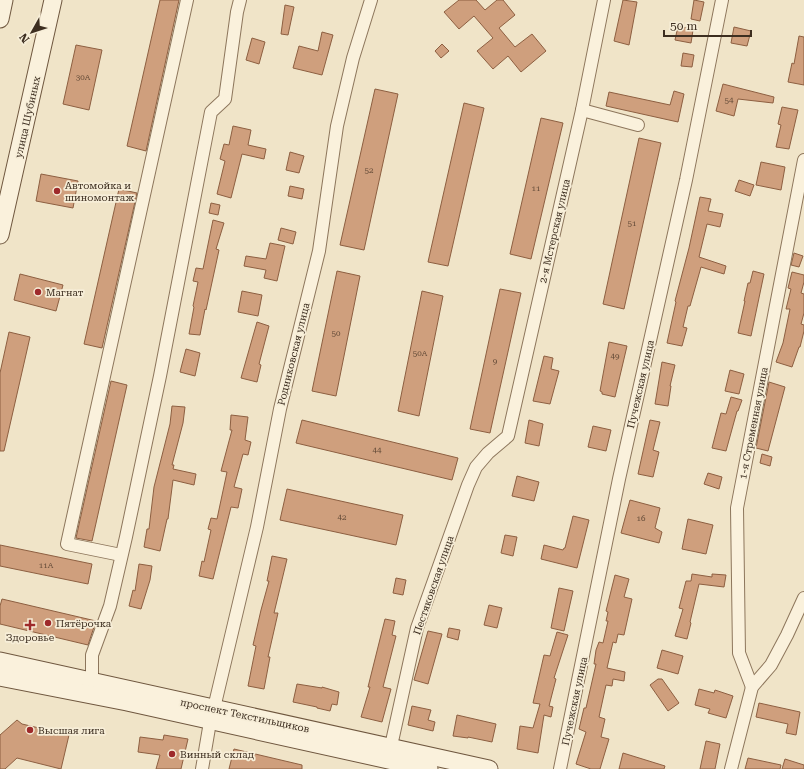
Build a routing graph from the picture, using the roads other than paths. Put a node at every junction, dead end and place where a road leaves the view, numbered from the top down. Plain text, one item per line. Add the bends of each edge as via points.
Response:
1 (4, 0) edge
2 (53, 0) edge
3 (187, 0) edge
4 (240, 0) edge
5 (371, 0) edge
6 (604, 0) edge
7 (722, 0) edge
8 (0, 19) edge
9 (582, 110) junction
10 (638, 125) dead end
11 (804, 160) edge
12 (0, 235) edge
13 (488, 453) joint
14 (121, 555) junction
15 (804, 598) edge
16 (0, 661) edge
17 (0, 677) edge
18 (92, 681) junction
19 (752, 687) junction
20 (212, 715) junction
21 (389, 758) edge
22 (202, 769) edge
23 (429, 769) edge
24 (489, 769) edge
25 (560, 769) edge
26 (731, 769) edge

1 - 8 main road
2 - 12 main road, улица Шубиных
3 - 14 street via 67,544
4 - 14 street via 225,100 211,112 160,376
5 - 20 street, Родниковская улица via 353,58 337,126 319,251 280,409 257,527
6 - 9 street, 2-я Мстерская улица
7 - 25 street, Пучежская улица via 686,180 619,479
9 - 10 street
9 - 13 street, 2-я Мстерская улица via 508,436
11 - 19 street, 1-я Стременная улица via 737,508 739,652
13 - 21 street, Пестяковская улица via 476,467 468,485 417,628
14 - 18 street via 110,606 92,655
15 - 19 street via 771,665
16 - 18 main road, проспект Текстильщиков
17 - 20 main road, проспект Текстильщиков via 127,702
18 - 20 main road, проспект Текстильщиков
19 - 26 street
20 - 21 main road, проспект Текстильщиков
20 - 22 street, Родниковская улица
21 - 23 main road, проспект Текстильщиков
21 - 24 main road, проспект Текстильщиков

